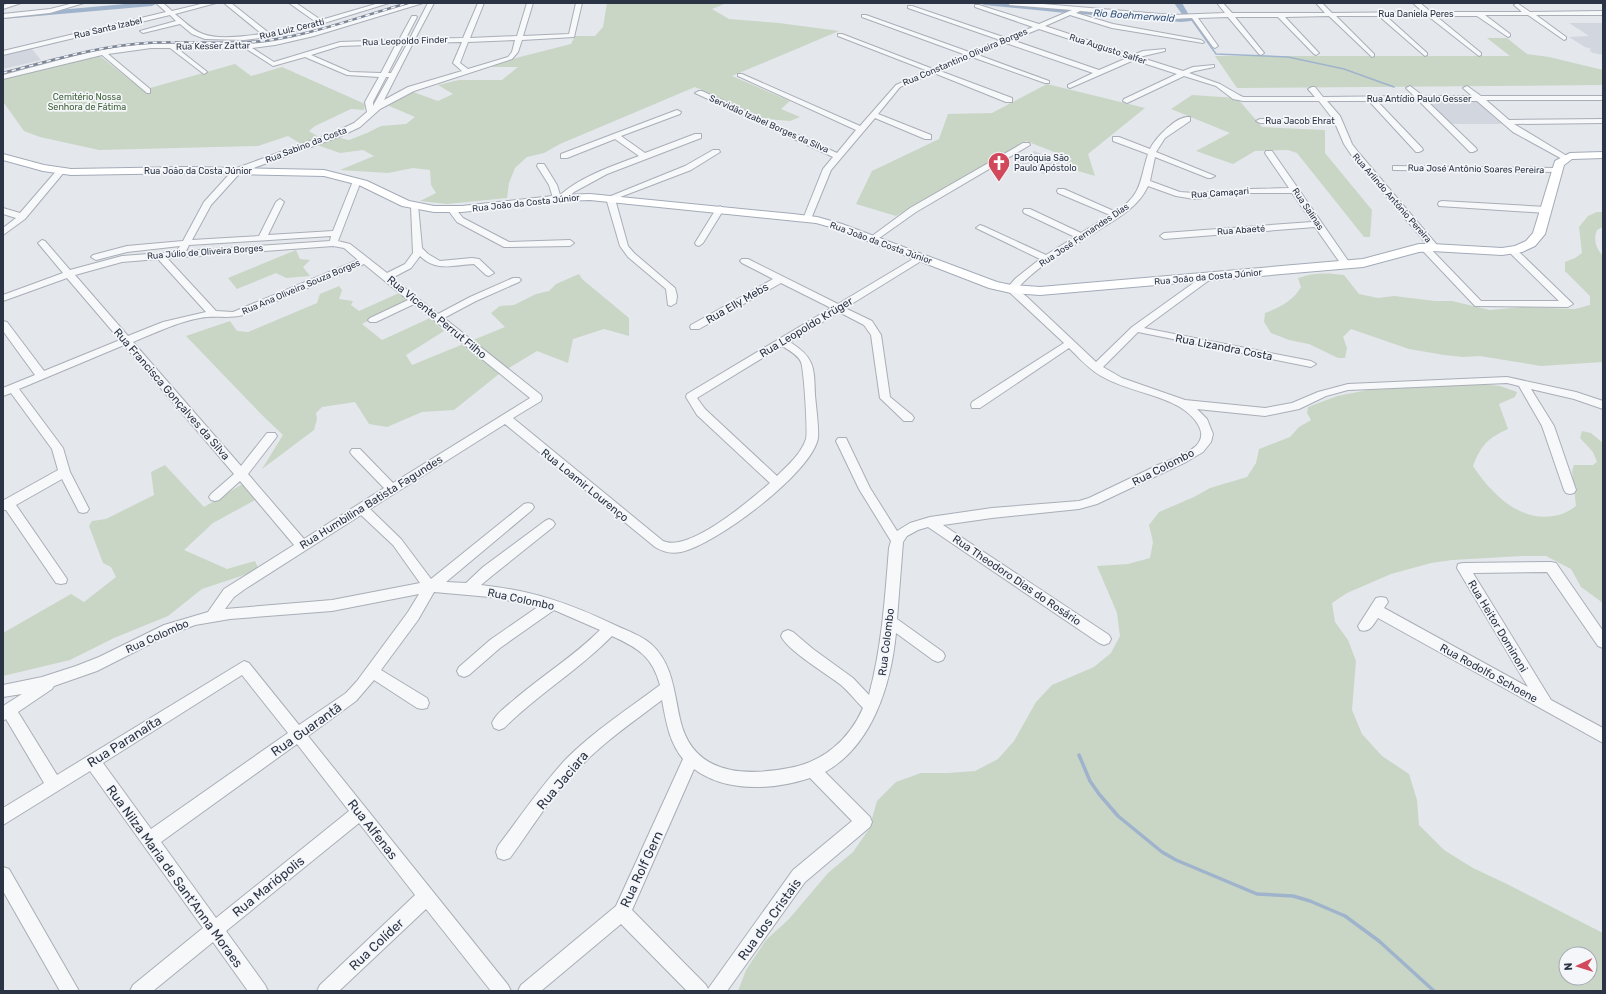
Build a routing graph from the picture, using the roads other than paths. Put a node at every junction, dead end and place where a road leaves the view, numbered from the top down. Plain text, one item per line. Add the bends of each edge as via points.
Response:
1 (18, 3) edge
2 (81, 3) edge
3 (159, 3) edge
4 (213, 3) edge
5 (227, 3) edge
6 (306, 3) edge
7 (360, 3) edge
8 (386, 3) edge
9 (481, 3) edge
10 (530, 3) edge
11 (579, 3) edge
12 (1010, 3) edge
13 (1094, 3) edge
14 (1220, 3) edge
15 (1319, 3) edge
16 (1416, 3) edge
17 (294, 4) edge
18 (421, 4) edge
19 (430, 5) edge
20 (1517, 5) dead end
21 (3, 6) edge
22 (977, 6) dead end
23 (910, 7) dead end
24 (368, 8) junction
25 (1079, 9) junction
26 (172, 13) junction
27 (1069, 13) junction
28 (1529, 13) junction
29 (1603, 13) edge
30 (1330, 14) junction
31 (1380, 14) junction
32 (1429, 14) junction
33 (1479, 14) junction
34 (1230, 15) junction
35 (1280, 15) junction
36 (3, 16) edge
37 (864, 16) dead end
38 (1194, 17) junction
39 (182, 22) junction
40 (321, 23) junction
41 (1038, 26) junction
42 (143, 31) dead end
43 (268, 35) junction
44 (840, 35) dead end
45 (1508, 36) dead end
46 (519, 38) junction
47 (1564, 38) dead end
48 (466, 39) junction
49 (1006, 40) junction
50 (411, 41) junction
51 (401, 42) junction
52 (1201, 42) dead end
53 (1215, 46) dead end
54 (172, 47) junction
55 (247, 47) junction
56 (1163, 50) dead end
57 (3, 53) edge
58 (103, 53) junction
59 (1261, 53) dead end
60 (304, 54) junction
61 (971, 54) junction
62 (1316, 54) dead end
63 (1425, 54) dead end
64 (1479, 54) dead end
65 (1372, 55) dead end
66 (1133, 57) junction
67 (1212, 66) dead end
68 (933, 71) junction
69 (204, 72) dead end
70 (467, 72) junction
71 (1100, 73) junction
72 (1183, 73) junction
73 (383, 75) junction
74 (393, 75) junction
75 (740, 75) dead end
76 (3, 77) edge
77 (1047, 82) dead end
78 (1070, 86) dead end
79 (1410, 88) dead end
80 (1467, 88) dead end
81 (1312, 89) dead end
82 (147, 91) dead end
83 (699, 93) dead end
84 (1236, 97) joint
85 (1479, 98) junction
86 (1603, 98) edge
87 (1322, 99) junction
88 (1371, 99) junction
89 (1421, 99) junction
90 (1009, 100) dead end
91 (1127, 101) dead end
92 (377, 105) junction
93 (677, 112) dead end
94 (874, 115) junction
95 (1187, 120) dead end
96 (1260, 121) dead end
97 (1339, 121) junction
98 (1603, 121) edge
99 (1506, 122) junction
100 (861, 129) junction
101 (616, 136) junction
102 (698, 136) dead end
103 (928, 137) dead end
104 (1116, 139) dead end
105 (1026, 144) dead end
106 (1419, 150) dead end
107 (1473, 150) dead end
108 (716, 152) dead end
109 (1152, 153) junction
110 (1269, 153) dead end
111 (1603, 155) edge
112 (564, 156) dead end
113 (838, 156) junction
114 (3, 157) edge
115 (646, 157) junction
116 (1564, 158) junction
117 (540, 166) dead end
118 (1396, 168) dead end
119 (237, 170) junction
120 (1556, 170) junction
121 (61, 171) junction
122 (1211, 176) dead end
123 (357, 180) junction
124 (1146, 182) junction
125 (1295, 190) junction
126 (1061, 191) dead end
127 (560, 198) junction
128 (610, 198) junction
129 (280, 202) dead end
130 (1442, 204) dead end
131 (415, 207) junction
132 (720, 209) junction
133 (452, 210) junction
134 (1546, 210) junction
135 (3, 211) edge
136 (1027, 211) dead end
137 (1116, 215) junction
138 (22, 217) junction
139 (807, 219) junction
140 (1318, 224) junction
141 (980, 228) dead end
142 (3, 232) edge
143 (337, 233) junction
144 (1164, 236) dead end
145 (1083, 237) junction
146 (262, 238) junction
147 (872, 239) junction
148 (42, 243) dead end
149 (186, 243) junction
150 (333, 243) junction
151 (570, 243) dead end
152 (699, 243) dead end
153 (1429, 247) junction
154 (419, 250) junction
155 (1512, 250) junction
156 (180, 254) junction
157 (159, 255) junction
158 (921, 258) junction
159 (365, 260) junction
160 (1047, 260) junction
161 (745, 261) dead end
162 (1346, 265) junction
163 (66, 271) junction
164 (489, 273) dead end
165 (1209, 276) junction
166 (386, 277) junction
167 (780, 279) junction
168 (516, 280) dead end
169 (1011, 289) junction
170 (3, 298) edge
171 (415, 300) junction
172 (671, 303) dead end
173 (839, 308) junction
174 (213, 314) junction
175 (438, 318) junction
176 (373, 320) dead end
177 (3, 324) edge
178 (695, 327) dead end
179 (1136, 329) junction
180 (126, 341) junction
181 (783, 342) junction
182 (1070, 342) junction
183 (1311, 364) dead end
184 (1097, 367) junction
185 (42, 376) junction
186 (1523, 384) junction
187 (8, 390) edge
188 (537, 398) joint
189 (1181, 403) junction
190 (976, 405) dead end
191 (1603, 405) edge
192 (505, 418) junction
193 (908, 418) dead end
194 (271, 436) dead end
195 (842, 441) dead end
196 (356, 452) dead end
197 (64, 472) junction
198 (241, 474) junction
199 (778, 482) junction
200 (392, 489) junction
201 (1570, 490) dead end
202 (215, 497) dead end
203 (5, 504) edge
204 (528, 506) dead end
205 (361, 508) junction
206 (83, 509) dead end
207 (930, 522) junction
208 (549, 524) dead end
209 (897, 541) junction
210 (302, 545) junction
211 (61, 579) dead end
212 (430, 587) junction
213 (469, 589) junction
214 (552, 604) junction
215 (213, 615) junction
216 (890, 620) junction
217 (1365, 626) dead end
218 (610, 629) junction
219 (788, 636) dead end
220 (1104, 639) dead end
221 (1603, 642) edge
222 (938, 656) dead end
223 (244, 667) joint
224 (464, 671) dead end
225 (372, 672) junction
226 (55, 679) junction
227 (667, 688) junction
228 (3, 691) edge
229 (422, 702) dead end
230 (1546, 704) junction
231 (871, 707) junction
232 (6, 712) edge
233 (499, 723) dead end
234 (298, 735) junction
235 (1603, 736) edge
236 (691, 758) junction
237 (92, 761) junction
238 (813, 770) junction
239 (54, 785) junction
240 (360, 812) junction
241 (3, 817) edge
242 (150, 840) junction
243 (504, 852) dead end
244 (3, 875) edge
245 (427, 896) junction
246 (622, 912) junction
247 (214, 929) junction
248 (70, 991) edge
249 (139, 991) edge
250 (259, 991) edge
251 (326, 991) edge
252 (502, 991) edge
253 (527, 991) edge
254 (700, 991) edge
255 (716, 991) edge

1 - 21 street
2 - 36 street via 50,11
3 - 26 street, Rua Luiz Ceratti
4 - 26 street, Rua Santa Izabel
5 - 43 street
6 - 17 street
7 - 24 street
8 - 24 street, Rua Luiz Ceratti
9 - 48 street
10 - 46 street
11 - 46 street, Rua Leopoldo Finder via 572,36
12 - 25 street, Rua Daniela Peres
13 - 25 street, Rua Constantino Oliveira Borges
14 - 34 street
15 - 30 street
16 - 32 street
17 - 40 street
18 - 19 street, Rua Kesser Zattar
18 - 51 street
18 - 55 street, Rua Kesser Zattar via 388,11 306,37
19 - 50 street
20 - 28 street
22 - 41 street, Rua Augusto Salfer
23 - 49 street
24 - 40 street, Rua Luiz Ceratti
25 - 27 street, Rua Constantino Oliveira Borges
25 - 38 street, Rua Daniela Peres
26 - 39 street, Rua Luiz Ceratti
26 - 57 street, Rua Santa Izabel
27 - 41 street, Rua Constantino Oliveira Borges
27 - 52 street via 1112,26
28 - 29 street, Rua Daniela Peres
28 - 33 street, Rua Daniela Peres
28 - 47 street
30 - 31 street, Rua Daniela Peres
30 - 35 street, Rua Daniela Peres
30 - 65 street
31 - 32 street, Rua Daniela Peres
31 - 63 street
32 - 33 street, Rua Daniela Peres
32 - 64 street
33 - 45 street
34 - 35 street, Rua Daniela Peres
34 - 38 street, Rua Daniela Peres
34 - 59 street
35 - 62 street
37 - 61 street
38 - 53 street
39 - 42 street
39 - 43 street, Rua Luiz Ceratti via 193,32 205,37 244,38
40 - 43 street, Rua Luiz Ceratti
41 - 49 street, Rua Constantino Oliveira Borges
41 - 66 street, Rua Augusto Salfer
44 - 68 street
46 - 48 street, Rua Leopoldo Finder
46 - 70 street via 515,52 510,58
48 - 50 street, Rua Leopoldo Finder
48 - 70 street via 456,63
49 - 61 street, Rua Constantino Oliveira Borges
49 - 71 street
50 - 51 street, Rua Leopoldo Finder
50 - 74 street
51 - 60 street, Rua Leopoldo Finder via 340,44
51 - 73 street
54 - 55 street, Rua Kesser Zattar
54 - 58 street, Rua Kesser Zattar via 150,46
54 - 69 street
55 - 60 street, Rua Leopoldo Finder via 274,64
56 - 66 street
58 - 76 street, Rua Kesser Zattar
58 - 82 street
60 - 73 street via 348,74
61 - 68 street, Rua Constantino Oliveira Borges
61 - 77 street
66 - 71 street
66 - 72 street, Rua Augusto Salfer
67 - 72 street via 1196,67
68 - 90 street
68 - 94 street, Rua Constantino Oliveira Borges via 898,86
70 - 92 street via 424,85
71 - 78 street
72 - 84 street, Rua Augusto Salfer via 1221,86
72 - 91 street
73 - 74 street
73 - 92 street via 369,102
74 - 92 street
75 - 100 street
79 - 89 street
80 - 85 street
81 - 87 street, Rua Arlindo Antônio Pereira
83 - 113 street, Servidão Izabel Borges da Silva
84 - 87 street, Rua Antídio Paulo Gesser via 1247,100
85 - 86 street, Rua Antídio Paulo Gesser
85 - 89 street, Rua Antídio Paulo Gesser
85 - 99 street
87 - 88 street, Rua Antídio Paulo Gesser
87 - 97 street, Rua Arlindo Antônio Pereira
88 - 89 street, Rua Antídio Paulo Gesser
88 - 106 street
89 - 107 street
92 - 119 street, Rua Sabino da Costa via 357,125 338,134
93 - 101 street
94 - 100 street, Rua Constantino Oliveira Borges
94 - 103 street
95 - 109 street, Rua José Fernandes Dias via 1162,137
96 - 97 street, Rua Jacob Ehrat
97 - 153 street, Rua Arlindo Antônio Pereira via 1355,154
98 - 99 street
99 - 116 street
100 - 113 street, Rua Constantino Oliveira Borges
101 - 112 street
101 - 115 street
102 - 115 street
104 - 109 street
105 - 147 street via 913,210
108 - 128 street via 688,168
109 - 122 street
109 - 124 street, Rua José Fernandes Dias
110 - 125 street, Rua Salinas
111 - 116 main road
113 - 139 street, Rua Constantino Oliveira Borges via 827,169
114 - 121 main road, Rua João da Costa Júnior
115 - 127 street via 578,185
116 - 120 main road, Rua João da Costa Júnior
117 - 127 street
118 - 120 street, Rua José Antônio Soares Pereira
119 - 121 main road, Rua João da Costa Júnior via 95,173
119 - 123 main road, Rua João da Costa Júnior via 324,173
119 - 149 street via 207,204
120 - 134 main road, Rua João da Costa Júnior
121 - 138 street
123 - 131 main road, Rua João da Costa Júnior via 395,200
123 - 143 street
124 - 125 street, Rua Camaçari via 1179,194 1194,196
124 - 137 street, Rua José Fernandes Dias via 1128,207
125 - 140 street, Rua Salinas
126 - 137 street
127 - 128 main road, Rua João da Costa Júnior
127 - 133 main road, Rua João da Costa Júnior
128 - 132 main road, Rua João da Costa Júnior
128 - 172 street via 624,246 668,285 672,291
129 - 146 street
130 - 134 street
131 - 133 main road, Rua João da Costa Júnior
131 - 154 street
132 - 139 main road, Rua João da Costa Júnior
132 - 152 street
133 - 151 street via 460,220 507,246
134 - 155 main road, Rua João da Costa Júnior via 1535,241
135 - 138 street
136 - 145 street
137 - 145 street, Rua José Fernandes Dias
138 - 142 street
139 - 147 main road, Rua João da Costa Júnior via 838,226
140 - 144 street, Rua Abaeté
140 - 162 street, Rua Salinas
141 - 160 street
143 - 146 street, Rua Júlio de Oliveira Borges
143 - 150 street
145 - 160 street, Rua José Fernandes Dias
146 - 149 street, Rua Júlio de Oliveira Borges
147 - 158 main road, Rua João da Costa Júnior
148 - 163 street, Rua Francisca Gonçalves da Silva
149 - 156 street
149 - 163 street, Rua Júlio de Oliveira Borges via 127,249 96,257
150 - 156 street, Rua Júlio de Oliveira Borges
150 - 159 street, Rua Vicente Perrut Filho via 347,246
153 - 155 main road, Rua João da Costa Júnior
153 - 155 street, Rua Arlindo Antônio Pereira via 1478,304 1568,304
153 - 162 main road, Rua João da Costa Júnior via 1410,250 1375,262
154 - 164 street via 426,259 436,263 473,261
154 - 166 street via 416,258 408,266
156 - 157 street, Rua Júlio de Oliveira Borges
157 - 163 street, Rua Júlio de Oliveira Borges
157 - 174 street
158 - 169 main road, Rua João da Costa Júnior via 980,281
158 - 173 street, Rua Leopoldo Krüger
159 - 166 street, Rua Vicente Perrut Filho
159 - 174 street, Rua Ana Oliveira Souza Borges via 240,313
160 - 169 street, Rua José Fernandes Dias via 1020,278
161 - 167 street
162 - 165 main road, Rua João da Costa Júnior
163 - 170 street
163 - 180 street, Rua Francisca Gonçalves da Silva
165 - 169 main road, Rua João da Costa Júnior via 1058,290
165 - 179 street
166 - 171 street, Rua Vicente Perrut Filho
167 - 173 street
167 - 178 street, Rua Elly Mebs
168 - 175 street via 473,298
169 - 182 street, Rua Colombo
171 - 175 street, Rua Vicente Perrut Filho
171 - 176 street
173 - 181 street, Rua Leopoldo Krüger
173 - 193 street via 862,319 874,330 885,398
174 - 180 street, Rua Ana Oliveira Souza Borges via 184,319
175 - 188 street, Rua Vicente Perrut Filho
177 - 185 street
179 - 183 street, Rua Lizandra Costa
179 - 184 street
180 - 185 street, Rua Ana Oliveira Souza Borges
180 - 198 street, Rua Francisca Gonçalves da Silva
181 - 199 street via 806,361 812,438 808,450
181 - 199 street, Rua Leopoldo Krüger via 691,397 701,412
182 - 184 street, Rua Colombo
182 - 190 street
184 - 189 street, Rua Colombo via 1118,380
185 - 187 street, Rua Ana Oliveira Souza Borges
186 - 189 street via 1502,380 1341,388 1295,406 1265,412
186 - 191 street
186 - 201 street via 1548,426
187 - 197 street via 57,448
188 - 192 street, Rua Humbilina Batista Fagundes
189 - 207 street, Rua Colombo via 1203,422 1207,434 1202,446 1182,459 1093,501 1079,505
192 - 199 street, Rua Loamir Lourenço via 647,535 668,548 687,545 708,534
192 - 200 street, Rua Humbilina Batista Fagundes
194 - 198 street
195 - 209 street via 865,489
196 - 200 street
197 - 203 street
197 - 206 street
198 - 202 street
198 - 210 street, Rua Francisca Gonçalves da Silva
200 - 205 street, Rua Humbilina Batista Fagundes
203 - 211 street
204 - 212 street
205 - 210 street, Rua Humbilina Batista Fagundes
205 - 212 street via 397,542
207 - 209 street, Rua Colombo via 908,529
207 - 220 street, Rua Theodoro Dias do Rosário
208 - 213 street
209 - 216 street, Rua Colombo
210 - 215 street, Rua Humbilina Batista Fagundes via 240,585 225,598
212 - 213 street, Rua Colombo
212 - 215 street, Rua Colombo via 322,607
212 - 225 street, Rua Guarantã via 413,616
213 - 214 street, Rua Colombo
214 - 218 street, Rua Colombo
214 - 224 street via 501,639
215 - 226 street, Rua Colombo via 175,626 86,668
216 - 222 street
216 - 231 street, Rua Colombo via 884,670
217 - 230 street, Rua Rodolfo Schoene via 1378,606
218 - 227 street, Rua Colombo via 639,644 654,656 665,675
218 - 233 street via 595,644 513,708
219 - 231 street via 848,682
221 - 230 street, Rua Heitor Dominoni via 1551,566 1463,568
223 - 234 street, Rua Alfenas
223 - 237 street, Rua Paranaíta
225 - 229 street
225 - 234 street, Rua Guarantã via 351,697
226 - 228 street, Rua Colombo
226 - 232 street
227 - 236 street, Rua Colombo via 676,732
227 - 243 street, Rua Jaciara via 588,748 571,765
230 - 235 street, Rua Rodolfo Schoene
231 - 238 street, Rua Colombo via 855,734 843,748 826,763
232 - 239 street
234 - 240 street, Rua Alfenas
234 - 242 street, Rua Guarantã
236 - 238 street, Rua Colombo via 708,770 736,780 766,779
236 - 246 street, Rua Rolf Gern
237 - 239 street, Rua Paranaíta
237 - 242 street, Rua Nilza Maria de Sant'Anna Moraes
238 - 255 street, Rua dos Cristais via 864,822 800,876
239 - 241 street, Rua Paranaíta
240 - 245 street, Rua Alfenas
240 - 247 street, Rua Mariópolis
242 - 247 street, Rua Nilza Maria de Sant'Anna Moraes
244 - 248 street
245 - 251 street, Rua Colíder
245 - 252 street, Rua Alfenas
246 - 253 street, Rua Rolf Gern
246 - 254 street
247 - 249 street, Rua Mariópolis
247 - 250 street, Rua Nilza Maria de Sant'Anna Moraes

